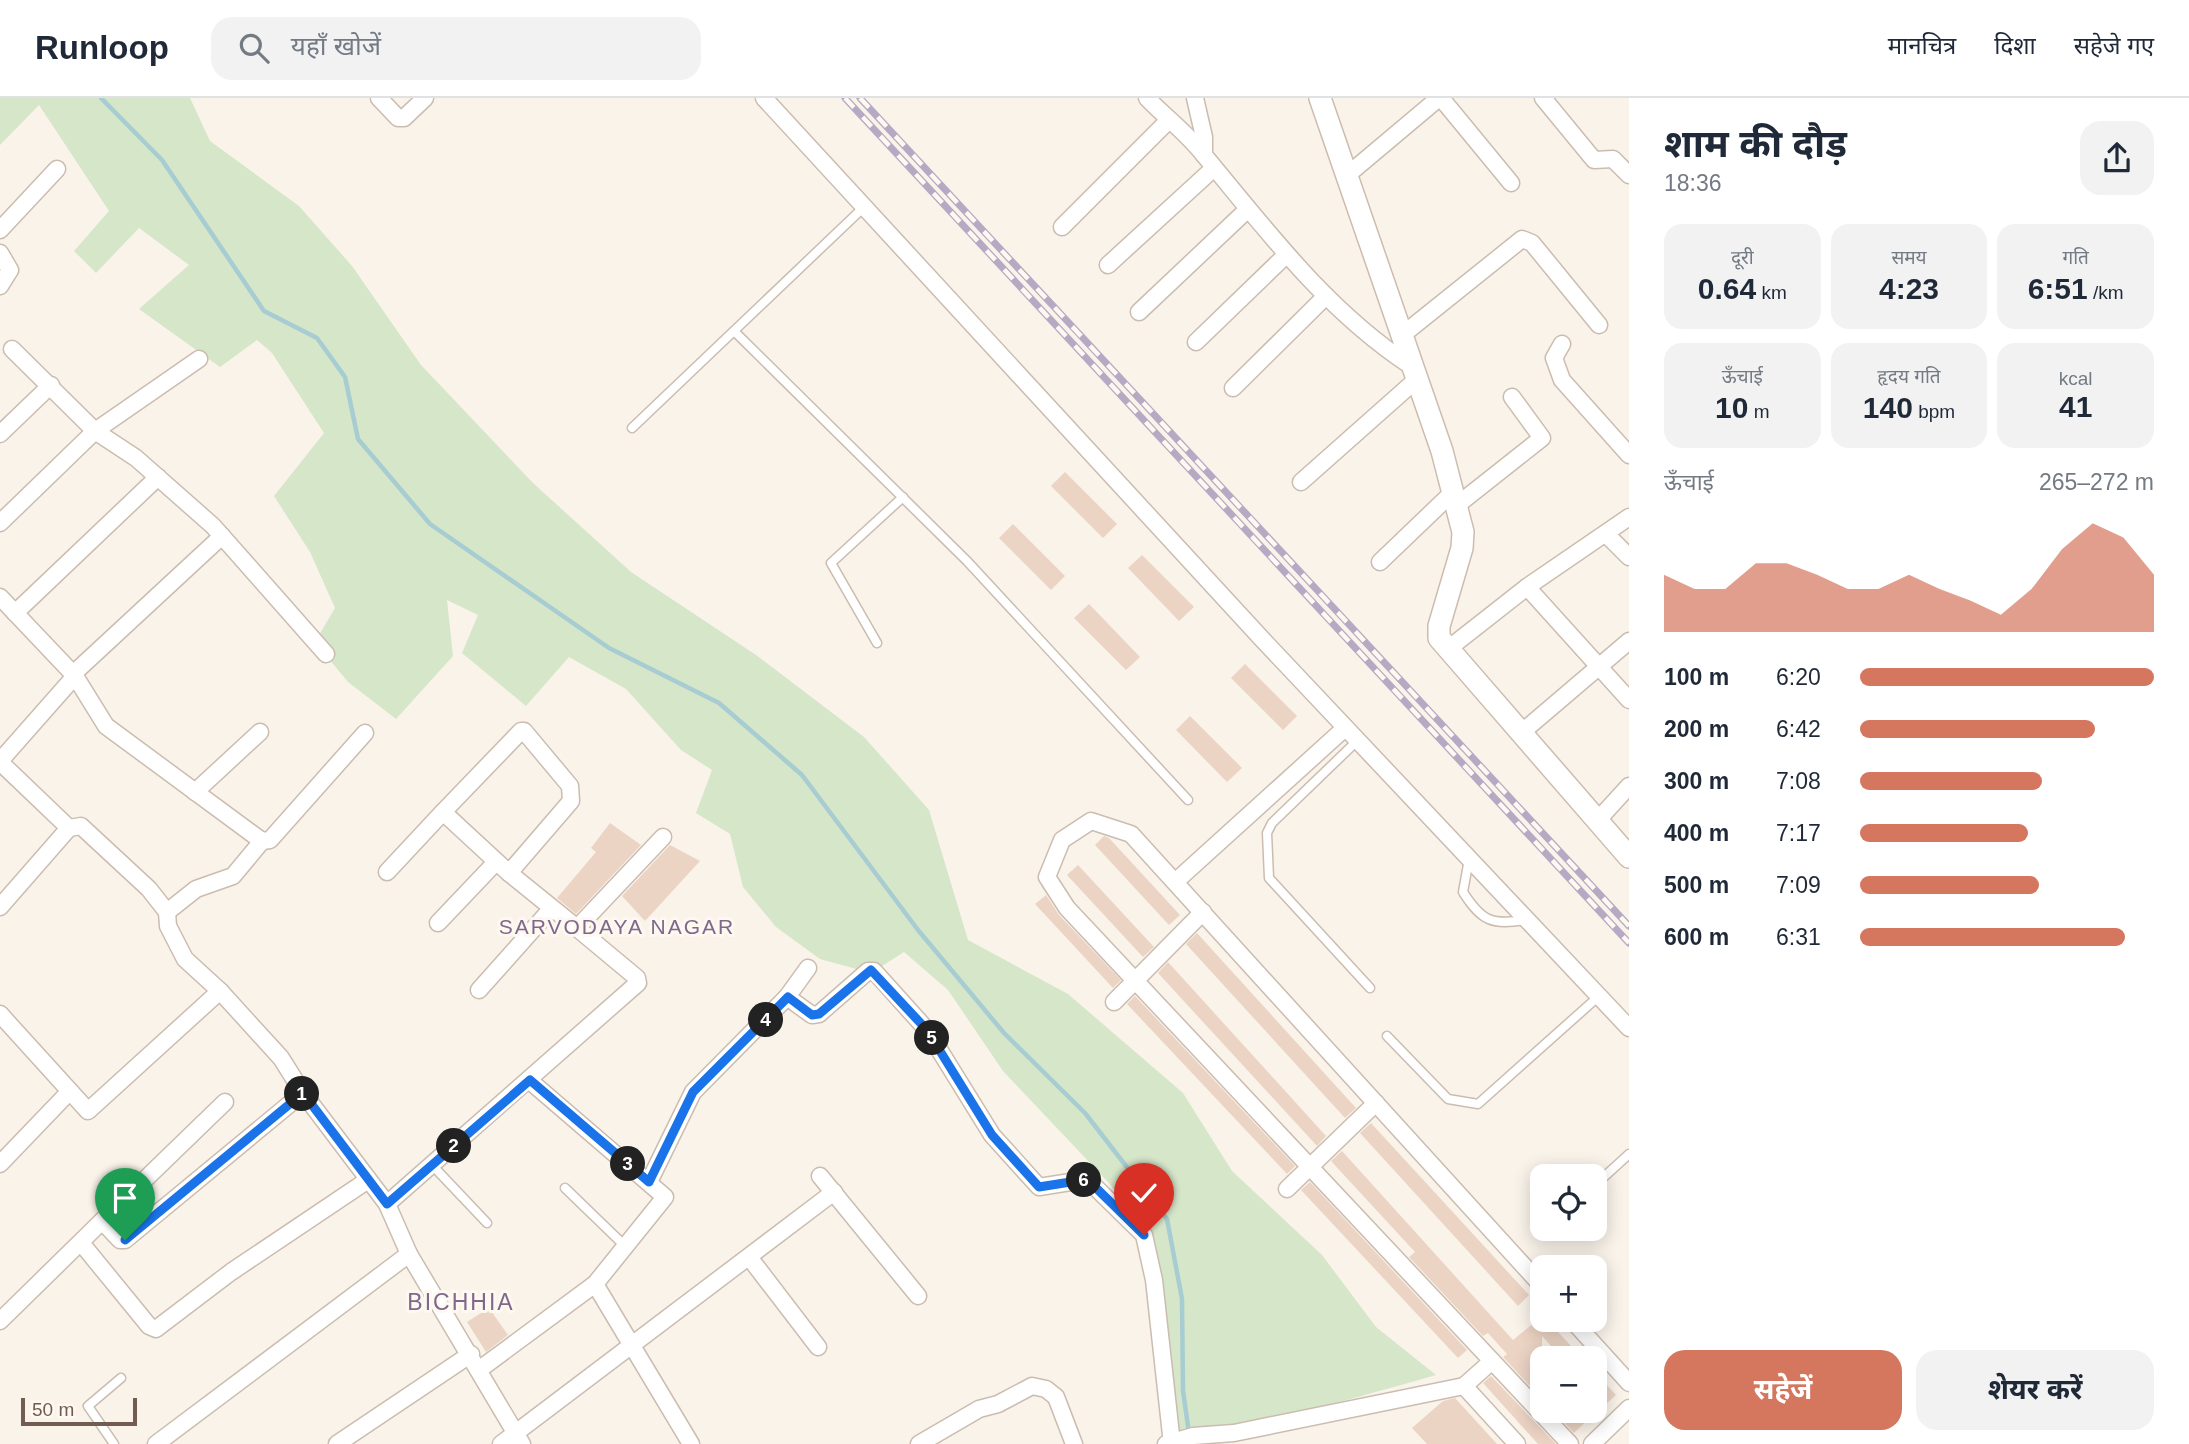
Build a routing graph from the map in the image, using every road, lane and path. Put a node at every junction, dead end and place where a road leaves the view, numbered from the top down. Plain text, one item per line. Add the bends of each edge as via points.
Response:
1 (379, 98) edge
2 (425, 98) edge
3 (764, 98) edge
4 (1147, 98) edge
5 (1195, 98) edge
6 (1320, 98) edge
7 (1440, 98) edge
8 (1542, 98) edge
9 (1169, 121) junction
10 (1204, 155) junction
11 (57, 169) dead end
12 (1214, 169) junction
13 (1629, 175) edge
14 (1345, 177) junction
15 (1511, 183) dead end
16 (864, 207) junction
17 (1248, 209) junction
18 (1062, 227) dead end
19 (0, 230) edge
20 (0, 253) edge
21 (1286, 255) junction
22 (1108, 265) dead end
23 (0, 286) edge
24 (1326, 296) junction
25 (1139, 312) dead end
26 (1599, 325) dead end
27 (735, 332) junction
28 (1401, 336) junction
29 (1196, 342) dead end
30 (1562, 344) dead end
31 (12, 349) dead end
32 (199, 359) dead end
33 (1413, 373) junction
34 (51, 385) junction
35 (1233, 388) dead end
36 (1512, 397) dead end
37 (632, 428) dead end
38 (95, 431) junction
39 (0, 434) edge
40 (1629, 455) edge
41 (158, 477) junction
42 (1301, 482) dead end
43 (903, 497) junction
44 (1454, 499) junction
45 (1629, 517) edge
46 (0, 523) edge
47 (1606, 534) junction
48 (222, 536) junction
49 (1629, 557) edge
50 (1380, 562) dead end
51 (1527, 587) junction
52 (1, 600) edge
53 (15, 613) junction
54 (1629, 641) edge
55 (877, 643) dead end
56 (1448, 649) junction
57 (326, 654) dead end
58 (1598, 666) junction
59 (74, 675) junction
60 (1629, 700) edge
61 (1345, 728) junction
62 (260, 732) dead end
63 (365, 733) dead end
64 (1521, 733) junction
65 (1357, 741) junction
66 (0, 762) edge
67 (1629, 786) edge
68 (195, 792) junction
69 (1188, 800) dead end
70 (443, 812) junction
71 (1597, 821) junction
72 (69, 828) junction
73 (663, 837) dead end
74 (262, 841) junction
75 (1629, 857) edge
76 (1469, 859) junction
77 (496, 862) junction
78 (387, 872) dead end
79 (509, 873) junction
80 (1175, 882) junction
81 (0, 907) edge
82 (552, 908) junction
83 (167, 912) junction
84 (1203, 912) junction
85 (1526, 920) junction
86 (438, 923) dead end
87 (577, 928) junction
88 (808, 968) dead end
89 (1135, 981) junction
90 (1370, 988) dead end
91 (479, 990) dead end
92 (220, 991) junction
93 (1599, 996) junction
94 (788, 997) junction
95 (1114, 1002) dead end
96 (0, 1014) edge
97 (1629, 1028) edge
98 (1387, 1036) dead end
99 (530, 1080) junction
100 (70, 1091) junction
101 (303, 1093) junction
102 (225, 1102) dead end
103 (1376, 1103) junction
104 (1629, 1154) edge
105 (0, 1164) edge
106 (432, 1165) junction
107 (1310, 1167) junction
108 (1607, 1174) edge
109 (820, 1176) dead end
110 (368, 1180) junction
111 (649, 1182) junction
112 (565, 1188) dead end
113 (1287, 1189) dead end
114 (834, 1192) junction
115 (387, 1204) junction
116 (102, 1221) junction
117 (487, 1223) dead end
118 (82, 1244) junction
119 (626, 1247) junction
120 (409, 1254) junction
121 (749, 1258) junction
122 (1530, 1273) edge
123 (595, 1284) junction
124 (918, 1296) dead end
125 (0, 1321) edge
126 (1583, 1332) edge
127 (634, 1346) junction
128 (818, 1347) dead end
129 (471, 1354) junction
130 (1492, 1361) junction
131 (481, 1369) junction
132 (121, 1378) dead end
133 (1629, 1383) edge
134 (1464, 1386) junction
135 (1629, 1408) edge
136 (519, 1439) edge
137 (1171, 1443) edge
138 (114, 1444) edge
139 (156, 1444) edge
140 (337, 1444) edge
141 (501, 1444) edge
142 (691, 1444) edge
143 (919, 1444) edge
144 (1074, 1444) edge
145 (1517, 1444) edge
146 (1570, 1444) edge
147 (1591, 1444) edge

1 - 2 street via 398,118 404,118
3 - 16 street
4 - 9 street
5 - 10 street
6 - 14 street
7 - 14 street
7 - 15 street
8 - 13 street via 1594,160 1613,159
9 - 10 street
9 - 18 street
10 - 12 street
11 - 19 street
12 - 17 street
12 - 22 street
14 - 28 street
16 - 27 lane
16 - 61 street
17 - 21 street
17 - 25 street
20 - 23 street via 10,270
21 - 24 street
21 - 29 street
24 - 33 street
24 - 35 street
26 - 28 street via 1532,243 1522,239
27 - 37 lane
27 - 43 lane
28 - 33 street
30 - 40 street via 1554,358 1562,380
31 - 34 street
32 - 38 street
33 - 42 street
33 - 44 street
34 - 38 street
34 - 39 street
36 - 44 street via 1542,438
38 - 41 street
38 - 46 street
41 - 48 street
41 - 53 street
43 - 55 lane via 831,562
43 - 69 lane
44 - 50 street
44 - 56 street via 1463,532 1439,626 1439,638
45 - 47 street
47 - 49 street
47 - 51 street
48 - 57 street
48 - 59 street
51 - 56 street
51 - 58 street
52 - 53 street
53 - 59 street
54 - 58 street
56 - 64 street
58 - 60 street
58 - 64 street
59 - 66 street
59 - 68 street via 106,726
61 - 65 street
61 - 80 street
62 - 68 street
63 - 74 street via 270,840
64 - 71 street
65 - 76 street
65 - 90 lane via 1272,823 1267,833 1269,877
66 - 72 street
67 - 71 street
68 - 74 street
70 - 77 street
70 - 78 street
70 - 79 street via 524,731 572,793
71 - 75 street
72 - 81 street
72 - 83 street via 81,826 103,844
73 - 87 street
74 - 83 street via 233,876 196,889
76 - 85 street
76 - 85 lane via 1463,892 1483,917 1499,924
77 - 79 street
77 - 86 street
79 - 82 street
80 - 84 street
80 - 89 street via 1131,834 1091,821 1062,840 1047,877 1067,908
82 - 87 street
82 - 91 street
83 - 92 street via 168,926 185,959
84 - 89 street
84 - 103 street
85 - 93 street
87 - 99 street via 639,980
88 - 94 street
89 - 95 street
89 - 107 street
92 - 100 street via 88,1111
92 - 101 street via 281,1058
93 - 97 street
93 - 98 lane via 1478,1104 1448,1099
94 - 111 street via 693,1092
94 - 137 street via 812,1015 819,1014 868,971 874,971 927,1030 992,1135 1039,1187 1090,1182 1144,1235 1154,1280
96 - 100 street
99 - 106 street
99 - 111 street
100 - 105 street
101 - 110 street
101 - 116 street via 125,1240
102 - 116 street
103 - 107 street
103 - 122 street
104 - 108 lane
106 - 115 street
106 - 117 lane
107 - 113 street
107 - 130 street
109 - 114 street
110 - 115 street
110 - 118 street via 231,1272 156,1329
111 - 119 street via 666,1196
112 - 119 lane
114 - 121 street
114 - 124 street
115 - 120 street
116 - 118 street
118 - 125 street
119 - 123 street
120 - 129 street
120 - 139 street
121 - 127 street
121 - 128 street
123 - 127 street
123 - 131 street
126 - 133 street
127 - 136 street
127 - 142 street
129 - 131 street
129 - 140 street
130 - 134 street
130 - 146 street
131 - 136 street
132 - 138 lane via 88,1406
134 - 137 street
134 - 145 street
135 - 147 street
136 - 141 street
143 - 144 street via 979,1409 1032,1387 1046,1389 1056,1397

